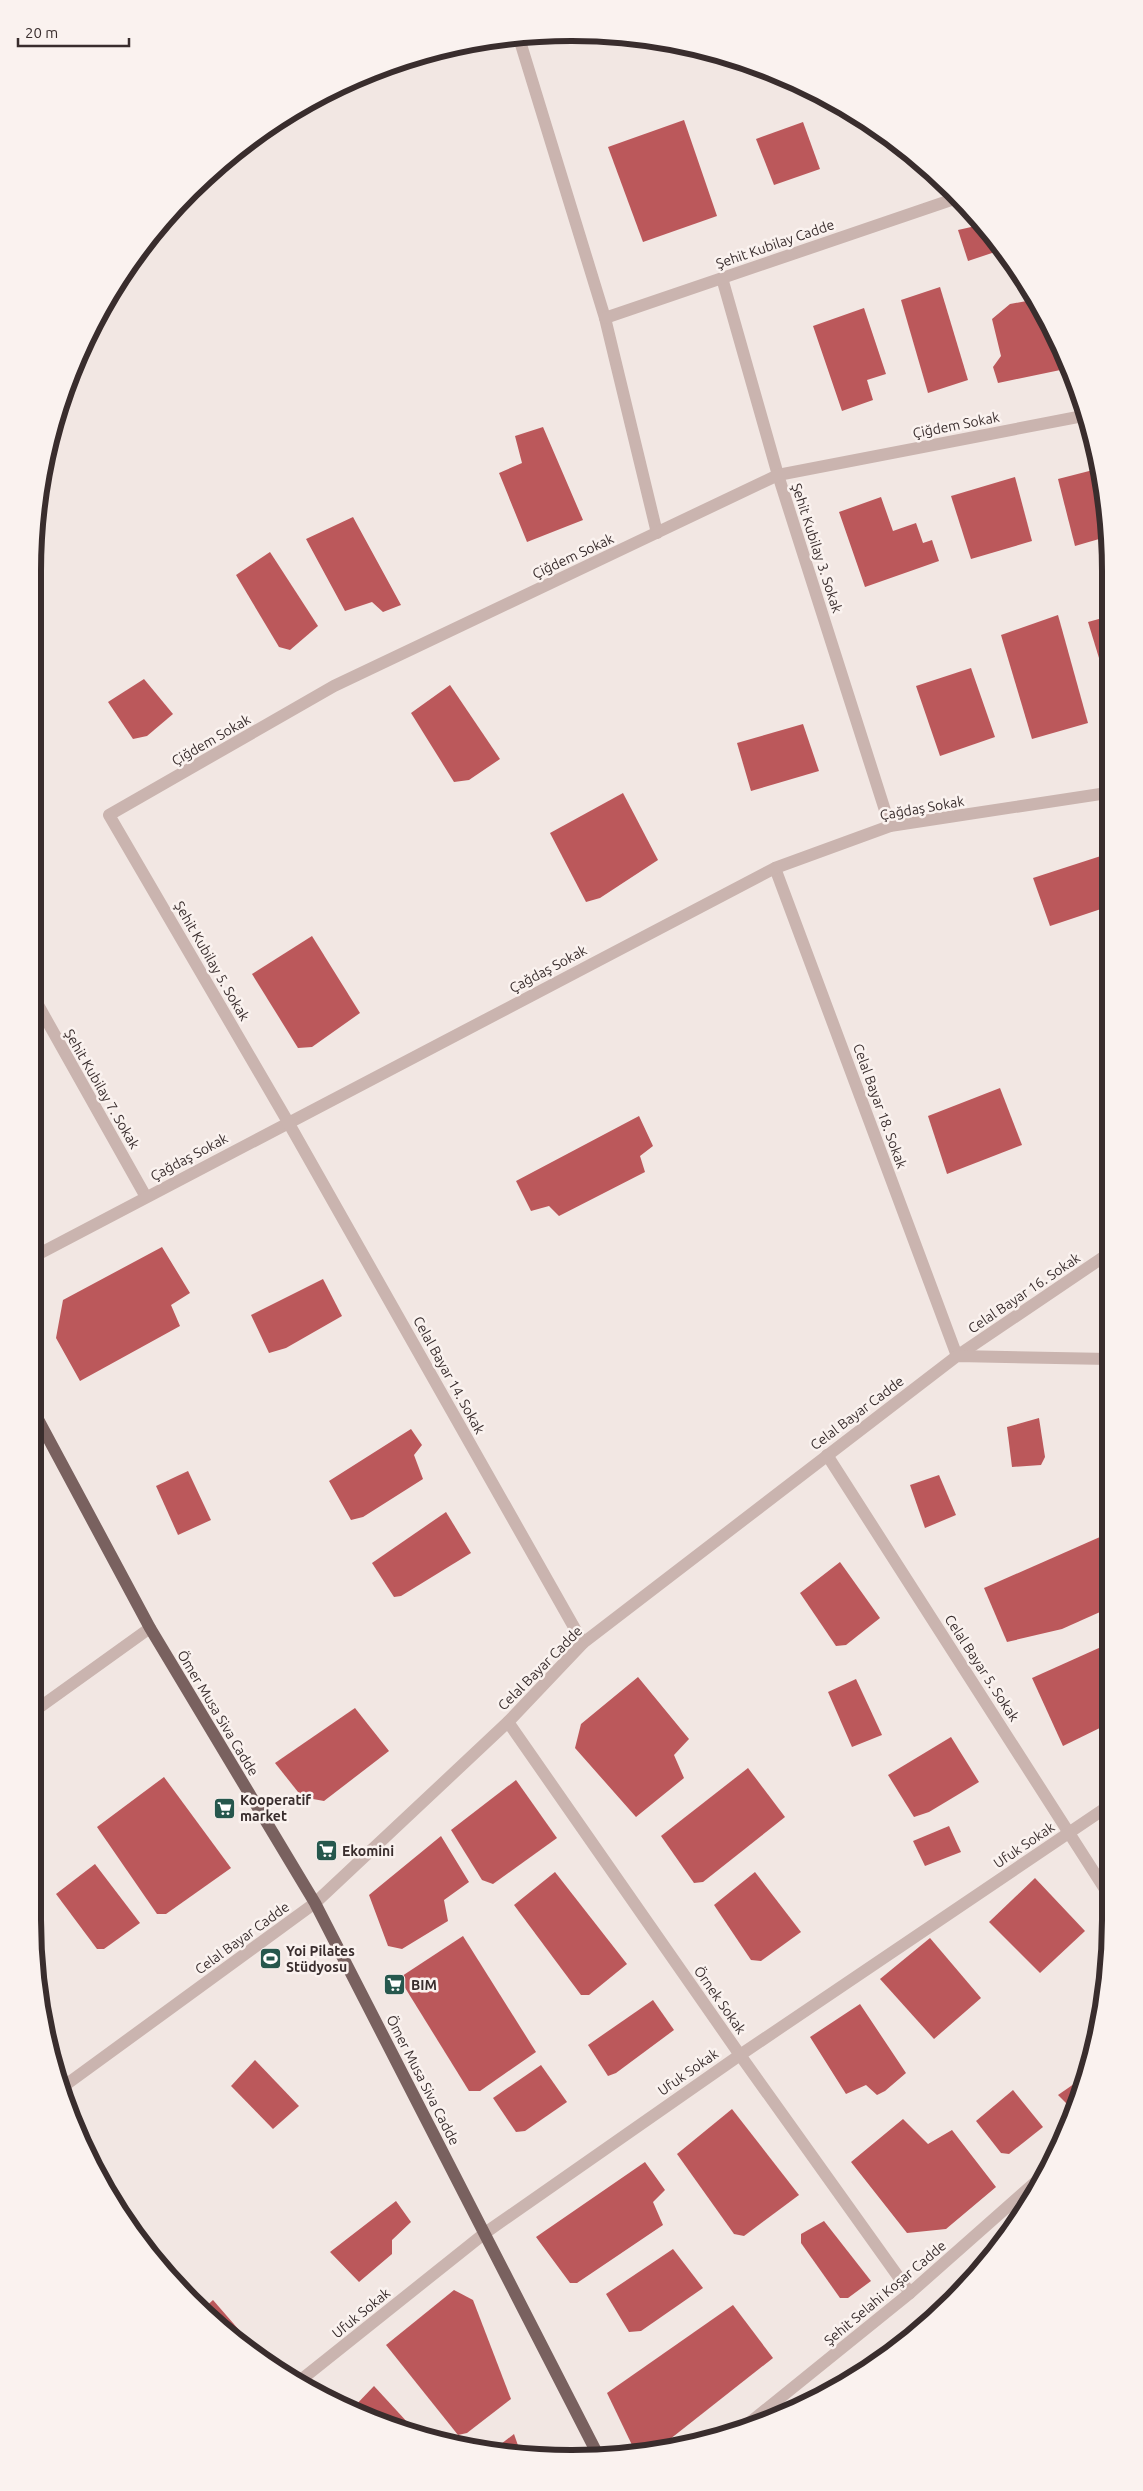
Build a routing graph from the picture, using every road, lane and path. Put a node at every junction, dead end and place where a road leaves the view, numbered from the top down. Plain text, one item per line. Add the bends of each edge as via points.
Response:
1 (521, 44) edge
2 (949, 201) edge
3 (722, 278) junction
4 (605, 318) junction
5 (1079, 417) edge
6 (778, 474) junction
7 (656, 533) junction
8 (1102, 794) edge
9 (109, 815) joint
10 (890, 826) junction
11 (775, 868) junction
12 (41, 1012) edge
13 (288, 1122) junction
14 (146, 1197) junction
15 (41, 1252) edge
16 (1102, 1258) edge
17 (957, 1356) junction
18 (1102, 1359) edge
19 (41, 1427) edge
20 (827, 1455) junction
21 (150, 1628) junction
22 (583, 1643) junction
23 (41, 1706) edge
24 (508, 1722) junction
25 (1102, 1810) edge
26 (1070, 1832) junction
27 (1102, 1885) edge
28 (315, 1903) junction
29 (740, 2055) junction
30 (67, 2084) edge
31 (1030, 2186) edge
32 (485, 2233) junction
33 (910, 2293) junction
34 (304, 2378) edge
35 (759, 2415) edge
36 (595, 2449) edge

1 - 4 street
2 - 3 street, Şehit Kubilay Cadde
3 - 4 street, Şehit Kubilay Cadde
3 - 6 street, Şehit Kubilay 3. Sokak
4 - 7 street
5 - 6 street, Çiğdem Sokak
6 - 7 street, Çiğdem Sokak
6 - 10 street, Şehit Kubilay 3. Sokak
7 - 9 street, Çiğdem Sokak via 334,686
8 - 10 street, Çağdaş Sokak
9 - 13 street, Şehit Kubilay 5. Sokak
10 - 11 street, Çağdaş Sokak
11 - 13 street, Çağdaş Sokak
11 - 17 street, Celal Bayar 18. Sokak
12 - 14 street, Şehit Kubilay 7. Sokak
13 - 14 street, Çağdaş Sokak
13 - 22 street, Celal Bayar 14. Sokak
14 - 15 street, Çağdaş Sokak
16 - 17 street, Celal Bayar 16. Sokak
17 - 18 street
17 - 20 street, Celal Bayar Cadde
19 - 21 main road, Ömer Musa Siva Cadde
20 - 22 street, Celal Bayar Cadde
20 - 26 street, Celal Bayar 5. Sokak
21 - 23 street
21 - 28 main road, Ömer Musa Siva Cadde
22 - 24 street, Celal Bayar Cadde
24 - 28 street, Celal Bayar Cadde
24 - 29 street, Örnek Sokak
25 - 26 street, Ufuk Sokak
26 - 27 street, Celal Bayar 5. Sokak
26 - 29 street, Ufuk Sokak
28 - 30 street, Celal Bayar Cadde
28 - 32 main road, Ömer Musa Siva Cadde
29 - 32 street, Ufuk Sokak
29 - 33 street, Örnek Sokak
31 - 33 street, Şehit Selahi Koşar Cadde
32 - 34 street, Ufuk Sokak
32 - 36 main road, Ömer Musa Siva Cadde
33 - 35 street, Şehit Selahi Koşar Cadde

